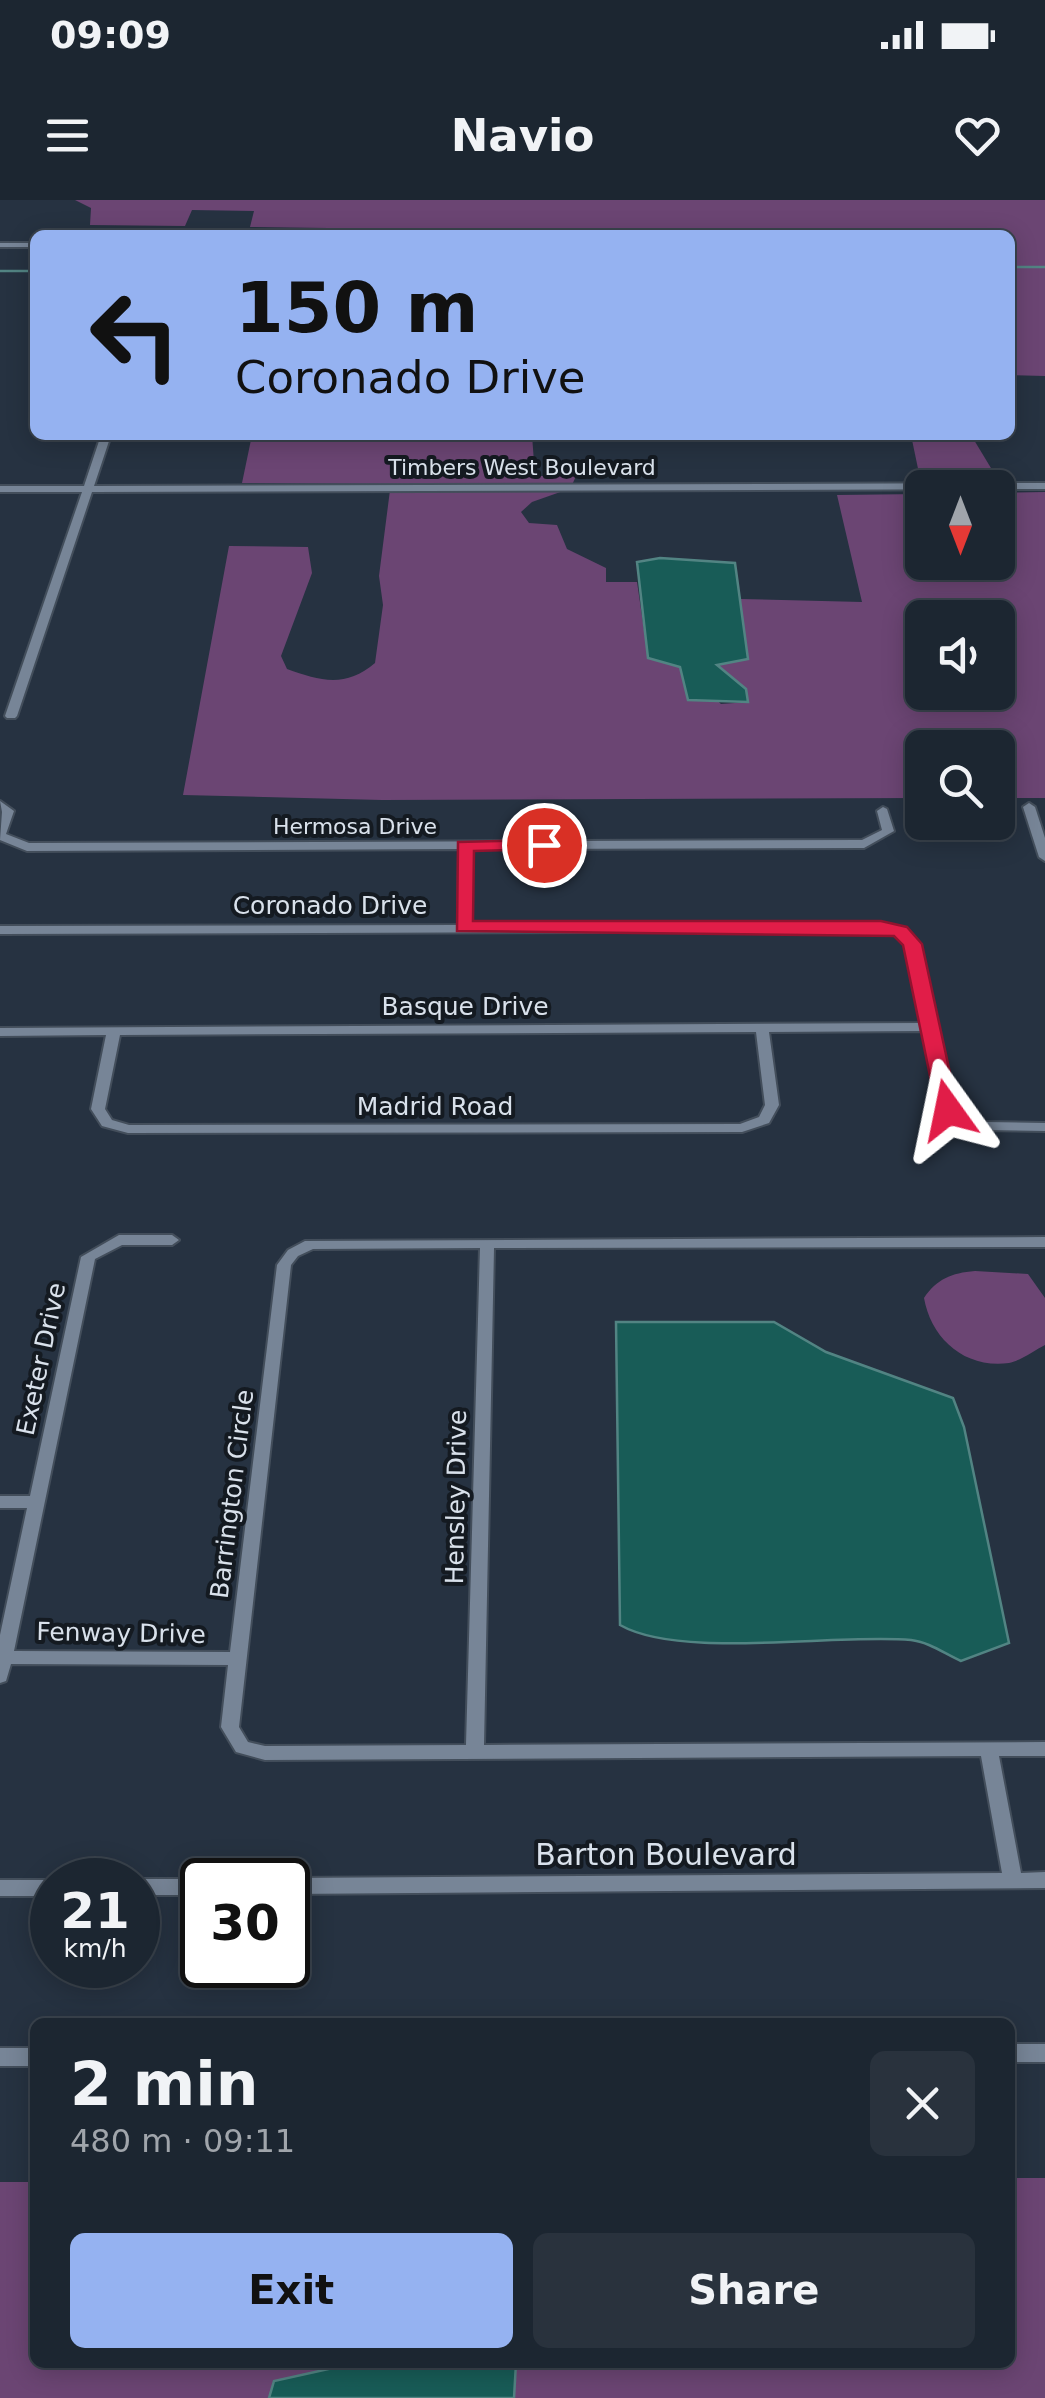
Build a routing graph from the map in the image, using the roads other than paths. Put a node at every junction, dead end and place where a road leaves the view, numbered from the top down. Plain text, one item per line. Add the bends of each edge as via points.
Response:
1 (0, 245) edge
2 (30, 245) edge
3 (104, 440) edge
4 (1045, 486) edge
5 (88, 488) junction
6 (0, 489) edge
7 (11, 716) dead end
8 (1029, 807) dead end
9 (4, 808) edge
10 (884, 810) dead end
11 (464, 846) junction
12 (1044, 848) edge
13 (464, 927) junction
14 (0, 930) edge
15 (930, 1027) junction
16 (762, 1028) junction
17 (114, 1030) junction
18 (0, 1032) edge
19 (1044, 1129) edge
20 (172, 1240) dead end
21 (1045, 1242) edge
22 (487, 1244) junction
23 (0, 1502) edge
24 (38, 1502) junction
25 (237, 1659) junction
26 (2, 1666) edge
27 (1045, 1749) edge
28 (989, 1750) junction
29 (474, 1752) junction
30 (1013, 1880) junction
31 (1045, 1880) edge
32 (310, 1886) edge
33 (0, 1888) edge
34 (30, 1888) edge
35 (1015, 2053) edge
36 (1045, 2053) edge
37 (0, 2057) edge
38 (30, 2057) edge

1 - 2 street
3 - 5 street
4 - 5 street, Timbers West Boulevard
5 - 6 street, Timbers West Boulevard
5 - 7 street
8 - 12 street
9 - 11 street, Hermosa Drive via 0,836 27,847
10 - 11 street, Hermosa Drive via 888,832 864,844
11 - 13 street
13 - 14 street, Coronado Drive
13 - 15 street, Coronado Drive via 881,926 912,944
15 - 16 street, Basque Drive
15 - 19 street via 948,1110 966,1122
16 - 17 street, Basque Drive
16 - 17 street, Madrid Road via 772,1106 764,1120 742,1128 128,1129 107,1123 98,1109
17 - 18 street, Basque Drive
20 - 24 street, Exeter Drive via 119,1240 88,1257
21 - 22 street, Barrington Circle
22 - 25 street, Barrington Circle via 310,1244 284,1265
22 - 29 street, Hensley Drive
23 - 24 street
24 - 26 street, Exeter Drive
25 - 26 street, Fenway Drive
25 - 29 street, Barrington Circle via 230,1727 242,1747
27 - 28 street, Barrington Circle
28 - 29 street, Barrington Circle
28 - 30 street
30 - 31 street, Barton Boulevard
30 - 32 street, Barton Boulevard
33 - 34 street
35 - 36 street
37 - 38 street

